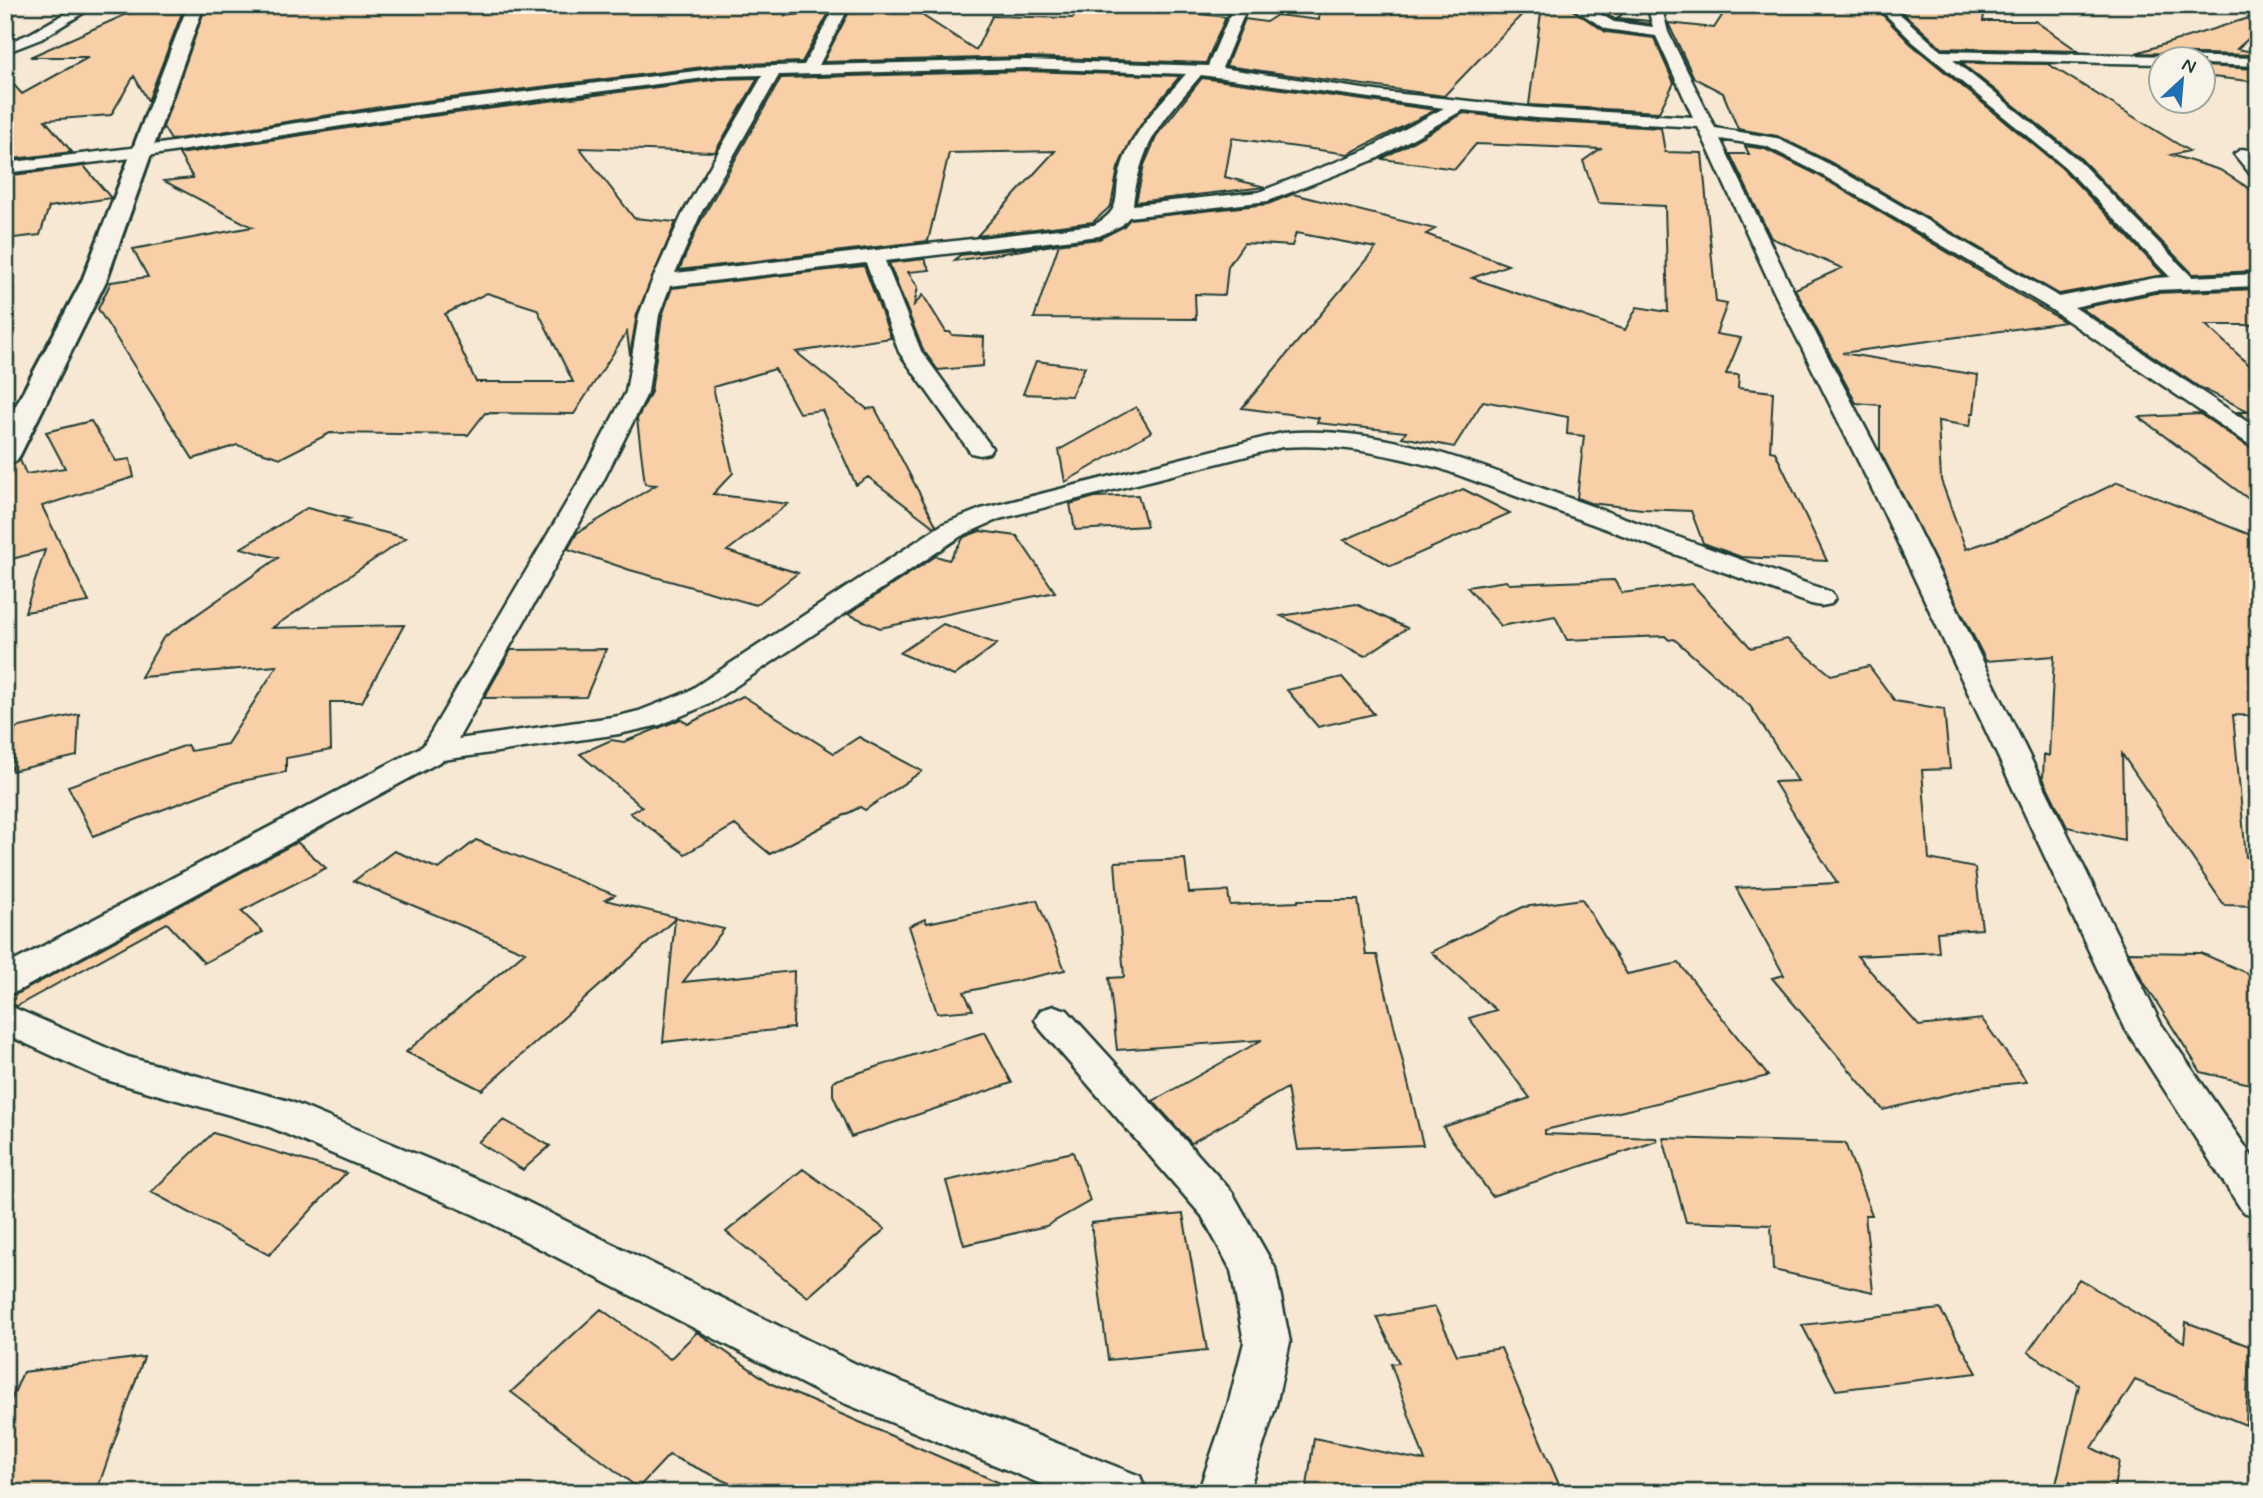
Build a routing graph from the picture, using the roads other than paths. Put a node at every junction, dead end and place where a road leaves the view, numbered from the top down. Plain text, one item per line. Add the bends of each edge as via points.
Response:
1 (90, 5) edge
2 (196, 5) edge
3 (843, 5) edge
4 (1241, 5) edge
5 (1574, 5) edge
6 (1882, 5) edge
7 (1657, 19) edge
8 (5, 49) edge
9 (1938, 55) junction
10 (2148, 59) edge
11 (2218, 61) edge
12 (2258, 62) edge
13 (809, 69) junction
14 (774, 70) junction
15 (1204, 71) junction
16 (1461, 105) junction
17 (1707, 127) junction
18 (140, 152) junction
19 (2242, 154) dead end
20 (5, 168) edge
21 (2258, 172) edge
22 (1123, 212) junction
23 (874, 257) junction
24 (2258, 280) edge
25 (662, 281) junction
26 (2186, 282) junction
27 (2056, 304) junction
28 (2258, 440) edge
29 (980, 448) dead end
30 (5, 455) edge
31 (1821, 598) dead end
32 (435, 752) junction
33 (5, 982) edge
34 (5, 1018) edge
35 (1054, 1020) dead end
36 (2258, 1199) edge
37 (1122, 1493) edge
38 (1223, 1493) edge

1 - 8 street
2 - 18 street
3 - 13 street
4 - 15 street
5 - 7 street via 1611,26
6 - 9 street
7 - 17 street
9 - 10 street
9 - 26 street via 2071,163
11 - 12 street
13 - 14 street
13 - 15 street via 1077,64
14 - 18 street via 720,72 393,113
14 - 25 street via 692,213
15 - 16 street
15 - 22 street via 1145,132 1129,170
16 - 17 street
16 - 22 street via 1370,155 1274,193
17 - 27 street via 1789,149
17 - 36 street via 2145,1030
18 - 20 street
18 - 30 street via 94,281
19 - 21 street
22 - 23 street via 1099,230
23 - 25 street
23 - 29 street via 910,352
24 - 26 street
25 - 32 street via 649,315 637,392 590,483
26 - 27 street
27 - 28 street
31 - 32 street via 1448,463 1382,445 1318,437 1282,440 1098,484 990,514 952,530 698,698 649,718
32 - 33 street
34 - 37 street via 117,1069 288,1117 490,1203 839,1379
35 - 38 street via 1217,1204 1253,1268 1267,1342

